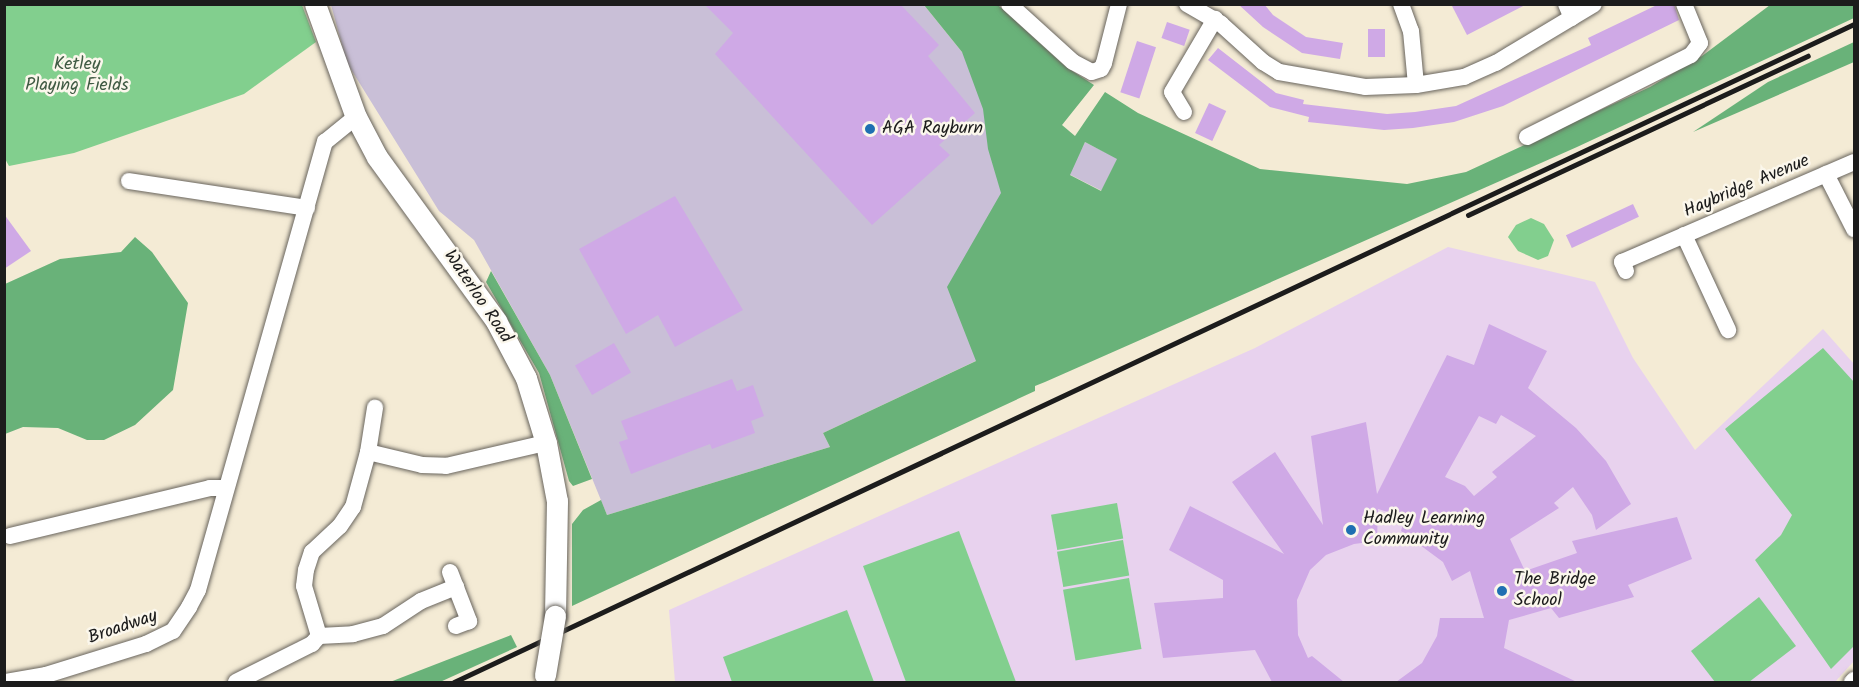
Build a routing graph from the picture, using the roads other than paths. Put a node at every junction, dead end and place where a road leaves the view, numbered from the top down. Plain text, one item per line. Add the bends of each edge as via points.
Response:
1 (315, 4) edge
2 (1009, 4) edge
3 (1119, 4) edge
4 (1187, 4) edge
5 (1401, 4) edge
6 (1594, 4) edge
7 (1684, 4) edge
8 (1569, 11) edge
9 (1215, 19) junction
10 (1416, 85) junction
11 (1184, 112) dead end
12 (356, 117) junction
13 (1527, 137) dead end
14 (1854, 162) edge
15 (1826, 174) junction
16 (129, 181) dead end
17 (307, 208) junction
18 (1854, 229) edge
19 (1684, 235) junction
20 (1622, 262) dead end
21 (1728, 330) dead end
22 (375, 408) dead end
23 (546, 443) junction
24 (368, 452) junction
25 (226, 488) junction
26 (10, 536) dead end
27 (456, 626) dead end
28 (319, 636) junction
29 (544, 679) edge
30 (6, 682) edge
31 (236, 682) edge

1 - 12 street, Waterloo Road
2 - 3 street via 1073,62 1096,72 1104,63
4 - 9 street
5 - 10 street via 1412,31
6 - 8 street
7 - 13 street via 1701,43 1691,55
8 - 10 street via 1464,77
9 - 10 street via 1279,72 1346,87
9 - 11 street via 1172,92
12 - 17 street, Broadway via 325,142
12 - 23 street, Waterloo Road via 377,157 496,321 526,378
14 - 15 street, Haybridge Avenue
15 - 18 street, Haybridge Avenue
15 - 19 street, Haybridge Avenue
16 - 17 street
17 - 25 street, Broadway
19 - 20 street, Haybridge Avenue
19 - 21 street, Haybridge Avenue
22 - 24 street
23 - 24 street via 446,466 422,465
23 - 29 street, Waterloo Road, bridge via 557,501 555,616
24 - 28 street via 353,507 340,526 312,552 306,570 304,586
25 - 26 street via 210,488
25 - 30 street, Broadway via 198,590 172,631 146,644 46,675
27 - 28 street via 470,621 453,580 383,626 353,634
28 - 31 street via 312,644

